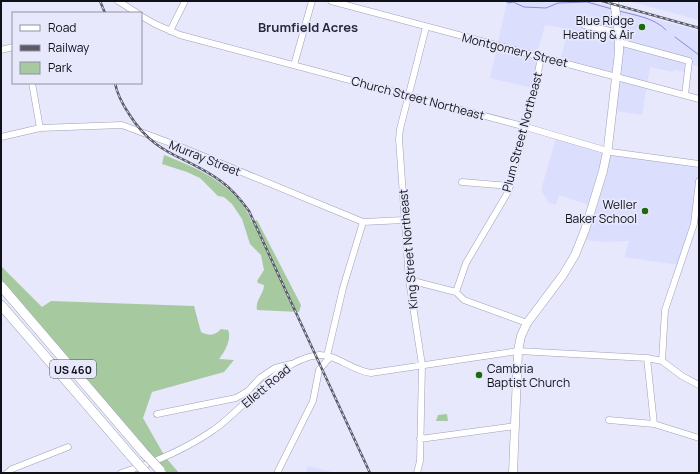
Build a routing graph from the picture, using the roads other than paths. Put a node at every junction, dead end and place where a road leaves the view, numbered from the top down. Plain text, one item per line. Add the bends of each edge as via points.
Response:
1 (118, 1) edge
2 (185, 1) edge
3 (312, 1) edge
4 (331, 1) edge
5 (616, 7) edge
6 (134, 12) edge
7 (142, 17) edge
8 (584, 25) dead end
9 (426, 27) junction
10 (170, 31) junction
11 (619, 33) junction
12 (619, 42) junction
13 (12, 47) edge
14 (1, 50) edge
15 (541, 57) junction
16 (294, 65) junction
17 (616, 76) junction
18 (32, 84) edge
19 (685, 95) junction
20 (408, 96) junction
21 (699, 99) edge
22 (526, 127) junction
23 (40, 128) junction
24 (1, 137) edge
25 (608, 151) junction
26 (699, 164) edge
27 (699, 181) edge
28 (462, 182) dead end
29 (510, 186) junction
30 (404, 220) junction
31 (363, 222) junction
32 (409, 280) junction
33 (1, 286) edge
34 (456, 292) junction
35 (1, 305) edge
36 (526, 323) junction
37 (518, 351) junction
38 (329, 356) junction
39 (647, 358) junction
40 (662, 361) junction
41 (291, 364) junction
42 (422, 365) junction
43 (699, 385) edge
44 (157, 414) dead end
45 (609, 420) dead end
46 (654, 424) junction
47 (515, 426) junction
48 (699, 438) edge
49 (420, 439) junction
50 (68, 447) dead end
51 (161, 472) edge
52 (7, 473) edge
53 (121, 473) edge
54 (146, 473) edge
55 (277, 473) edge
56 (417, 473) edge
57 (513, 473) edge

1 - 6 street
2 - 10 street
3 - 16 street
4 - 9 street, Montgomery Street
5 - 11 main road
7 - 10 street, Church Street Northeast
8 - 11 street
9 - 15 street, Montgomery Street
9 - 20 street, King Street Northeast
10 - 16 street, Church Street Northeast
11 - 12 main road
12 - 17 main road
12 - 19 street via 689,61
13 - 14 street
15 - 17 street, Montgomery Street
15 - 22 street, Plum Street Northeast
16 - 20 street, Church Street Northeast
17 - 19 street, Montgomery Street
17 - 25 main road
18 - 23 street
19 - 21 street, Montgomery Street
20 - 22 street, Church Street Northeast
20 - 30 street, King Street Northeast via 400,129
22 - 25 street, Church Street Northeast
22 - 29 street, Plum Street Northeast
23 - 24 street, Murray Street
23 - 31 street, Murray Street via 122,125
25 - 26 street, Church Street Northeast
25 - 36 main road via 575,255
27 - 40 street via 694,224 665,310
28 - 29 street
29 - 34 street, Plum Street Northeast via 466,263
30 - 31 street, Murray Street
30 - 32 street, King Street Northeast
31 - 38 street via 343,288
32 - 34 street
32 - 42 street, King Street Northeast
33 - 51 highway, US 460, bridge
34 - 36 street via 464,300
35 - 54 highway, US 460, bridge
36 - 37 main road
37 - 39 street
37 - 42 street
37 - 47 main road
38 - 41 street, Ellett Road via 320,355
38 - 42 street via 355,369 371,373
38 - 55 street via 319,370 313,400
39 - 40 street
39 - 46 street
40 - 43 street
41 - 44 street via 274,368 236,398
41 - 53 street, Ellett Road via 233,415 197,442
42 - 49 street, King Street Northeast
45 - 46 street
46 - 48 street
47 - 49 street
47 - 57 main road
49 - 56 street, King Street Northeast
50 - 52 street

